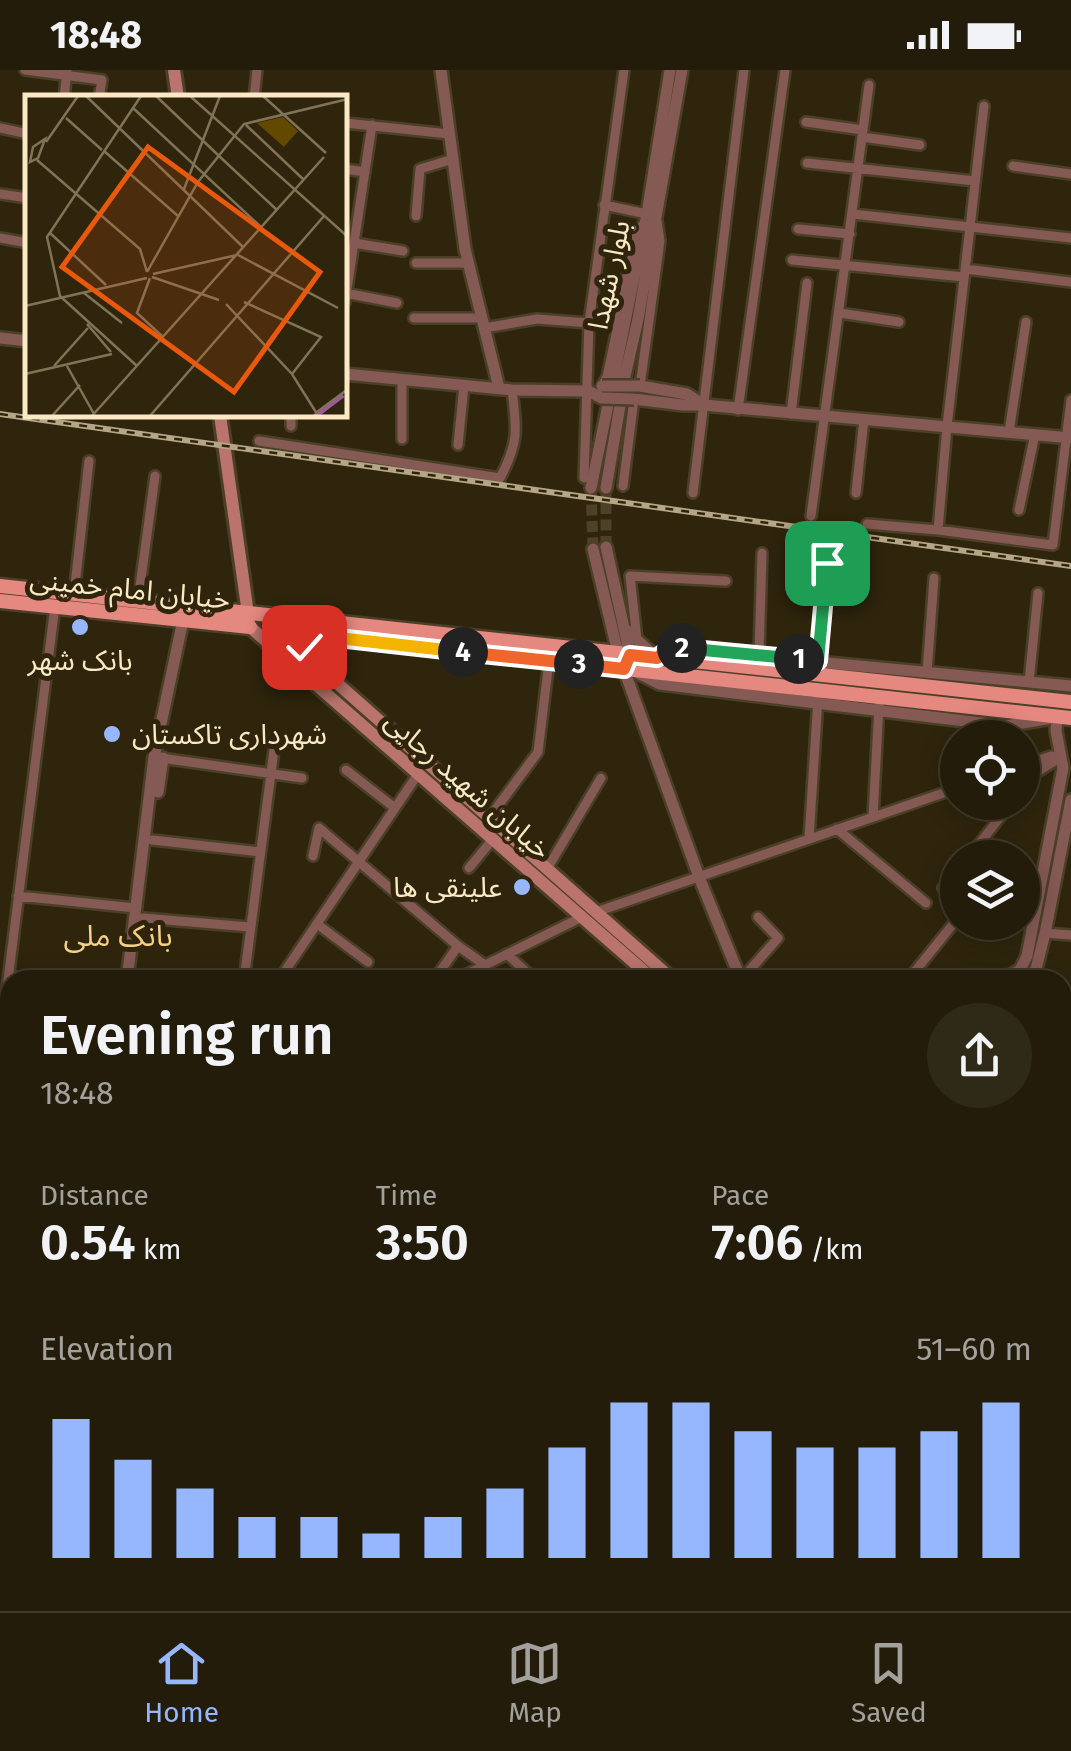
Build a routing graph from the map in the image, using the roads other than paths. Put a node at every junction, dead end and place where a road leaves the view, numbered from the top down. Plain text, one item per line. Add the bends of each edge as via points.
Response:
1 (25, 70) edge
2 (174, 70) edge
3 (258, 70) edge
4 (440, 70) edge
5 (624, 70) edge
6 (670, 70) edge
7 (682, 70) edge
8 (744, 70) edge
9 (785, 70) edge
10 (67, 74) edge
11 (869, 85) dead end
12 (100, 95) edge
13 (178, 95) edge
14 (254, 95) edge
15 (984, 106) dead end
16 (806, 122) dead end
17 (348, 123) edge
18 (372, 126) junction
19 (0, 128) edge
20 (25, 133) edge
21 (450, 134) junction
22 (863, 134) junction
23 (920, 145) dead end
24 (453, 159) junction
25 (807, 163) dead end
26 (1013, 166) dead end
27 (348, 169) edge
28 (858, 169) junction
29 (365, 172) junction
30 (1071, 174) edge
31 (975, 181) junction
32 (0, 194) edge
33 (25, 198) edge
34 (604, 205) junction
35 (852, 214) junction
36 (348, 216) edge
37 (416, 216) dead end
38 (358, 217) junction
39 (649, 219) junction
40 (970, 225) junction
41 (798, 229) dead end
42 (850, 234) junction
43 (0, 238) edge
44 (1071, 238) edge
45 (25, 242) edge
46 (354, 244) junction
47 (403, 251) dead end
48 (792, 260) dead end
49 (469, 262) junction
50 (416, 263) dead end
51 (846, 265) junction
52 (964, 274) junction
53 (1071, 282) edge
54 (348, 283) edge
55 (807, 283) dead end
56 (348, 296) edge
57 (396, 303) dead end
58 (840, 313) junction
59 (414, 318) dead end
60 (589, 322) junction
61 (899, 322) dead end
62 (1026, 322) dead end
63 (483, 323) junction
64 (0, 338) edge
65 (25, 341) edge
66 (348, 374) edge
67 (402, 380) junction
68 (464, 385) junction
69 (640, 386) junction
70 (505, 389) junction
71 (588, 391) junction
72 (602, 392) junction
73 (634, 399) junction
74 (1071, 400) edge
75 (704, 405) junction
76 (738, 410) junction
77 (791, 414) junction
78 (826, 416) junction
79 (220, 418) edge
80 (864, 419) junction
81 (946, 426) junction
82 (1008, 432) junction
83 (1035, 434) junction
84 (1068, 438) edge
85 (402, 439) dead end
86 (260, 442) dead end
87 (458, 445) dead end
88 (88, 461) dead end
89 (155, 476) dead end
90 (588, 483) joint
91 (623, 486) dead end
92 (606, 488) tunnel mouth
93 (693, 493) dead end
94 (856, 493) dead end
95 (1019, 510) dead end
96 (812, 516) dead end
97 (867, 524) dead end
98 (938, 530) junction
99 (599, 548) tunnel mouth
100 (762, 553) dead end
101 (827, 563) dead end
102 (934, 578) dead end
103 (726, 581) dead end
104 (0, 586) edge
105 (1038, 592) dead end
106 (74, 594) junction
107 (0, 601) edge
108 (138, 602) junction
109 (55, 606) junction
110 (268, 616) junction
111 (183, 620) junction
112 (248, 620) junction
113 (618, 628) junction
114 (278, 631) junction
115 (314, 635) junction
116 (407, 638) junction
117 (637, 640) junction
118 (447, 642) junction
119 (596, 651) junction
120 (759, 654) junction
121 (308, 658) junction
122 (657, 658) junction
123 (549, 661) junction
124 (818, 661) junction
125 (626, 662) junction
126 (927, 672) junction
127 (1029, 682) junction
128 (1071, 686) edge
129 (818, 698) junction
130 (879, 704) junction
131 (1065, 710) edge
132 (274, 750) dead end
133 (1066, 757) edge
134 (158, 758) junction
135 (1040, 760) edge
136 (346, 770) dead end
137 (1040, 770) edge
138 (418, 774) junction
139 (270, 775) junction
140 (302, 778) dead end
141 (601, 778) dead end
142 (940, 794) edge
143 (1071, 800) edge
144 (396, 808) junction
145 (873, 817) junction
146 (488, 818) junction
147 (998, 820) edge
148 (837, 829) junction
149 (810, 839) junction
150 (152, 840) junction
151 (492, 840) junction
152 (982, 840) edge
153 (260, 852) junction
154 (314, 856) dead end
155 (360, 861) junction
156 (469, 868) dead end
157 (546, 869) junction
158 (700, 876) junction
159 (18, 896) junction
160 (926, 902) dead end
161 (140, 913) junction
162 (589, 914) junction
163 (758, 917) dead end
164 (316, 924) junction
165 (0, 926) edge
166 (250, 927) junction
167 (14, 928) junction
168 (1045, 933) junction
169 (1071, 935) edge
170 (940, 940) edge
171 (458, 946) junction
172 (507, 954) junction
173 (368, 962) dead end
174 (486, 965) junction
175 (9, 970) edge
176 (129, 970) edge
177 (135, 970) edge
178 (245, 970) edge
179 (286, 970) edge
180 (441, 970) edge
181 (476, 970) edge
182 (525, 970) edge
183 (644, 970) edge
184 (660, 970) edge
185 (737, 970) edge
186 (750, 970) edge
187 (916, 970) edge
188 (1020, 970) edge
189 (1035, 970) edge

1 - 10 street
2 - 13 main road
3 - 14 street
4 - 21 street
5 - 34 street
6 - 39 street, بلوار شهدا
7 - 39 street, بلوار شهدا
8 - 75 street
9 - 76 street
10 - 12 street via 102,80
11 - 22 street
15 - 31 street
16 - 22 street
17 - 18 street
18 - 21 street
18 - 29 street
19 - 20 street
21 - 24 street
22 - 23 street
22 - 28 street
24 - 37 street via 420,169
24 - 49 street
25 - 28 street
26 - 30 street
27 - 29 street
28 - 31 street
28 - 35 street
29 - 38 street
31 - 40 street
32 - 33 street
34 - 39 street
34 - 60 street
35 - 40 street
35 - 42 street
36 - 38 street
38 - 46 street
39 - 69 street via 660,241
39 - 72 street via 633,237
39 - 90 street, بلوار شهدا
39 - 92 street, بلوار شهدا
40 - 44 street
40 - 52 street
41 - 42 street
42 - 51 street
43 - 45 street
46 - 47 street
46 - 54 street
48 - 51 street
49 - 50 street
49 - 63 street
51 - 52 street
51 - 58 street
52 - 53 street
52 - 81 street
55 - 77 street
56 - 57 street
58 - 61 street
58 - 78 street
59 - 63 street
60 - 63 street
60 - 71 street
62 - 82 street
63 - 70 street
64 - 65 street
66 - 67 street
67 - 68 street
67 - 85 street
68 - 70 street
68 - 87 street
69 - 72 street, bridge
69 - 75 street via 687,394
70 - 71 street
70 - 86 street via 516,421 514,453 500,478
71 - 72 street
71 - 90 street
72 - 73 street, bridge
73 - 75 street
73 - 91 street
74 - 84 street
75 - 76 street
75 - 93 street
76 - 77 street
77 - 78 street
78 - 80 street
78 - 96 street
79 - 112 main road
80 - 81 street
80 - 94 street
81 - 82 street
81 - 98 street
82 - 83 street
83 - 84 street
83 - 95 street
84 - 98 street via 1052,545
88 - 106 street
89 - 108 street
97 - 98 street
99 - 113 street
100 - 120 street
101 - 124 street
102 - 126 street
103 - 117 street via 630,576
104 - 106 main road, خیابان امام خمینی
105 - 127 street
106 - 108 main road, خیابان امام خمینی
107 - 109 main road, خیابان امام خمینی
108 - 112 main road, خیابان امام خمینی
109 - 111 main road, خیابان امام خمینی
109 - 159 street
110 - 112 main road, خیابان امام خمینی
110 - 114 main road, خیابان شهید رجایی
110 - 116 main road, خیابان امام خمینی
111 - 112 main road, خیابان امام خمینی
111 - 134 street
112 - 114 main road, خیابان امام خمینی
112 - 138 main road, خیابان شهید رجایی
113 - 117 street
113 - 119 street
113 - 125 street
114 - 115 main road, خیابان امام خمینی
114 - 121 main road, خیابان شهید رجایی
115 - 116 main road, خیابان امام خمینی
115 - 121 main road via 304,647
116 - 118 main road, خیابان امام خمینی
117 - 122 street
118 - 119 main road, خیابان امام خمینی
118 - 123 main road, خیابان امام خمینی
119 - 125 main road, خیابان امام خمینی
120 - 122 street via 670,648
120 - 124 street
121 - 146 main road, خیابان شهید رجایی
122 - 125 main road, خیابان امام خمینی
122 - 131 main road, خیابان امام خمینی
123 - 125 main road, خیابان امام خمینی
123 - 146 street via 538,752
124 - 126 street
125 - 129 main road, خیابان امام خمینی
125 - 158 street
126 - 127 street
127 - 128 street
129 - 130 main road, خیابان امام خمینی
129 - 149 street
130 - 131 main road, خیابان امام خمینی
130 - 145 street
131 - 133 street via 1056,731
132 - 139 street
133 - 135 street
133 - 137 street
133 - 188 street
134 - 139 street
134 - 150 street
134 - 161 street
136 - 144 street
138 - 144 street
138 - 151 main road, خیابان شهید رجایی
139 - 140 street
139 - 153 street
141 - 157 street
142 - 145 street
143 - 168 street
144 - 155 street
145 - 148 street
146 - 157 main road, خیابان شهید رجایی
147 - 152 street
148 - 149 street
148 - 160 street
149 - 158 street
150 - 153 street
150 - 161 street
151 - 156 street
151 - 162 main road, خیابان شهید رجایی
153 - 166 street
154 - 155 street via 319,828
155 - 164 street
155 - 171 street
157 - 162 main road, خیابان شهید رجایی
158 - 162 street
158 - 185 street
159 - 161 street
159 - 167 street
161 - 166 street
161 - 176 street
161 - 177 street
162 - 172 street
162 - 183 main road, خیابان شهید رجایی
162 - 184 main road, خیابان شهید رجایی
163 - 186 street via 778,938
164 - 173 street
164 - 179 street
165 - 167 street
166 - 178 street
167 - 175 street
168 - 169 street
168 - 189 street
170 - 187 street
171 - 174 street
171 - 180 street
172 - 174 street
172 - 182 street
174 - 181 street

